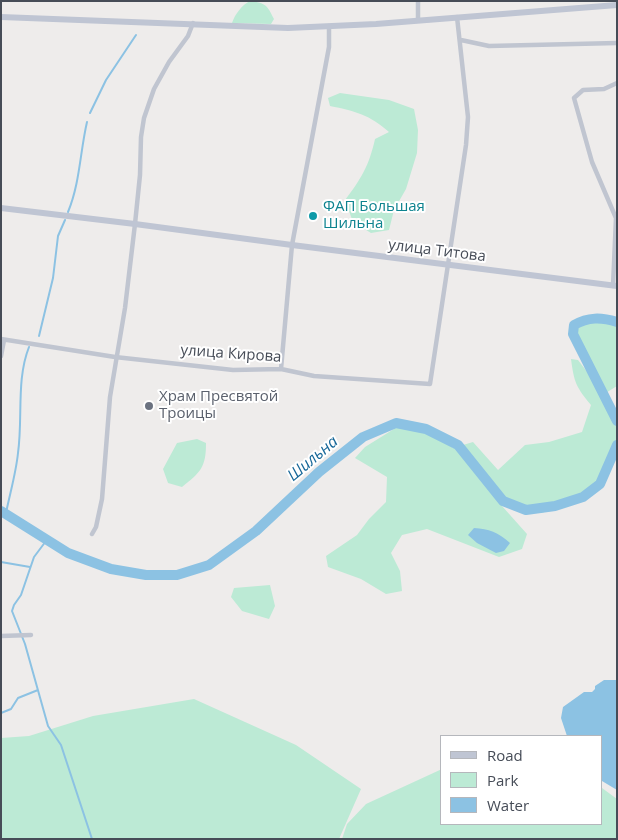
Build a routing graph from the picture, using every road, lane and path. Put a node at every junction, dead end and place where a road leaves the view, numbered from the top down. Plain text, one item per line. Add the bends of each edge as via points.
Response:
1 (418, 1) edge
2 (617, 5) edge
3 (1, 17) edge
4 (457, 17) junction
5 (418, 20) junction
6 (193, 23) junction
7 (329, 26) junction
8 (461, 40) junction
9 (617, 43) edge
10 (617, 83) edge
11 (1, 208) edge
12 (135, 224) junction
13 (292, 245) junction
14 (448, 265) junction
15 (615, 286) edge
16 (2, 340) edge
17 (1, 356) edge
18 (115, 356) junction
19 (281, 369) junction
20 (92, 534) dead end
21 (31, 635) dead end
22 (1, 636) edge

1 - 5 street
2 - 4 main road
3 - 6 main road
4 - 5 main road
4 - 8 street
5 - 7 main road
6 - 7 main road via 288,28
6 - 12 street via 154,89 144,118
7 - 13 street via 329,47
8 - 9 street via 489,46
8 - 14 street via 466,145
10 - 15 street via 604,89 583,90 574,98 592,162 616,218
11 - 12 main road, улица Титова
12 - 13 main road, улица Титова
12 - 18 street
13 - 14 main road, улица Титова
13 - 19 street
14 - 15 main road, улица Титова
14 - 19 street, улица Кирова via 430,384 314,376
16 - 17 street
16 - 18 street, улица Кирова
18 - 19 street, улица Кирова via 233,370
18 - 20 street via 102,499
21 - 22 street

